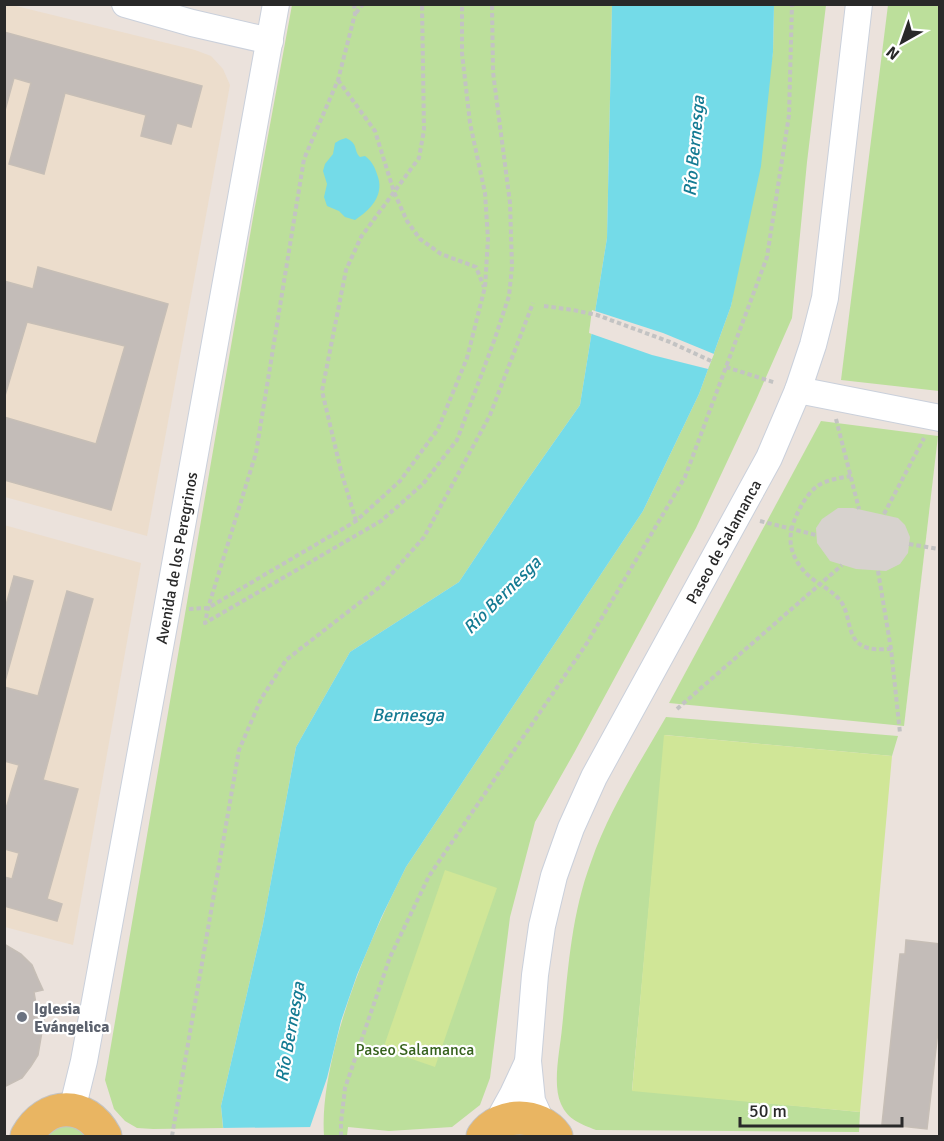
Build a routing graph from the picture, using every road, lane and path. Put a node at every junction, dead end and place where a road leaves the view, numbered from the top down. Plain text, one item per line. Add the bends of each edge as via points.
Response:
1 (125, 4) edge
2 (276, 4) edge
3 (354, 4) edge
4 (363, 4) edge
5 (422, 4) edge
6 (462, 4) edge
7 (492, 4) edge
8 (792, 4) edge
9 (859, 4) edge
10 (355, 14) junction
11 (270, 41) junction
12 (338, 80) junction
13 (394, 192) junction
14 (485, 287) junction
15 (533, 303) dead end
16 (544, 306) dead end
17 (711, 361) dead end
18 (726, 367) junction
19 (787, 386) junction
20 (835, 414) dead end
21 (932, 427) edge
22 (851, 476) junction
23 (859, 509) dead end
24 (884, 514) dead end
25 (356, 520) junction
26 (760, 521) dead end
27 (790, 529) junction
28 (816, 535) dead end
29 (909, 544) dead end
30 (938, 549) dead end
31 (842, 565) dead end
32 (878, 571) dead end
33 (819, 585) junction
34 (208, 608) junction
35 (185, 609) dead end
36 (891, 649) junction
37 (677, 709) dead end
38 (900, 733) dead end
39 (528, 1061) junction
40 (72, 1110) junction
41 (21, 1128) edge
42 (490, 1130) edge
43 (553, 1132) edge
44 (105, 1137) edge
45 (172, 1137) edge
46 (341, 1137) edge

1 - 11 street
2 - 11 street, Avenida de los Peregrinos
3 - 10 path
4 - 10 path
5 - 13 path via 424,130 419,158
6 - 14 path via 462,53 470,123 485,193
7 - 34 path via 493,72 510,203 512,267 494,341 457,440 423,484 381,521 205,623
8 - 18 path via 789,115 767,257
9 - 19 street, Paseo de Salamanca via 825,298 813,345
10 - 12 path
11 - 40 street, Avenida de los Peregrinos
12 - 13 path via 375,131
12 - 34 path via 304,159 256,453
13 - 14 path via 406,221 420,240 441,254 476,267
13 - 25 path via 361,237 346,270 322,391
14 - 25 path via 467,358 438,429 400,481
15 - 45 path via 490,415 424,537 381,586 286,660 261,699 239,750
16 - 17 path via 597,315
18 - 19 path
18 - 46 path via 685,477 587,643 429,876 390,957 345,1088
19 - 21 street
19 - 39 street, Paseo de Salamanca via 769,458 600,767 571,828 542,926
20 - 22 path
21 - 24 path
22 - 23 path
22 - 27 path via 815,487
25 - 34 path
26 - 27 path
27 - 28 path
27 - 33 path via 799,565
29 - 30 path
31 - 33 path
32 - 36 path
33 - 36 path via 843,604 855,641 869,648
33 - 37 path
34 - 35 path
36 - 38 path
39 - 42 street, Paseo de Salamanca
39 - 43 street, Paseo de Salamanca via 532,1101
40 - 41 main road via 65,1109
40 - 44 main road via 94,1120
42 - 43 main road via 512,1118 527,1118

